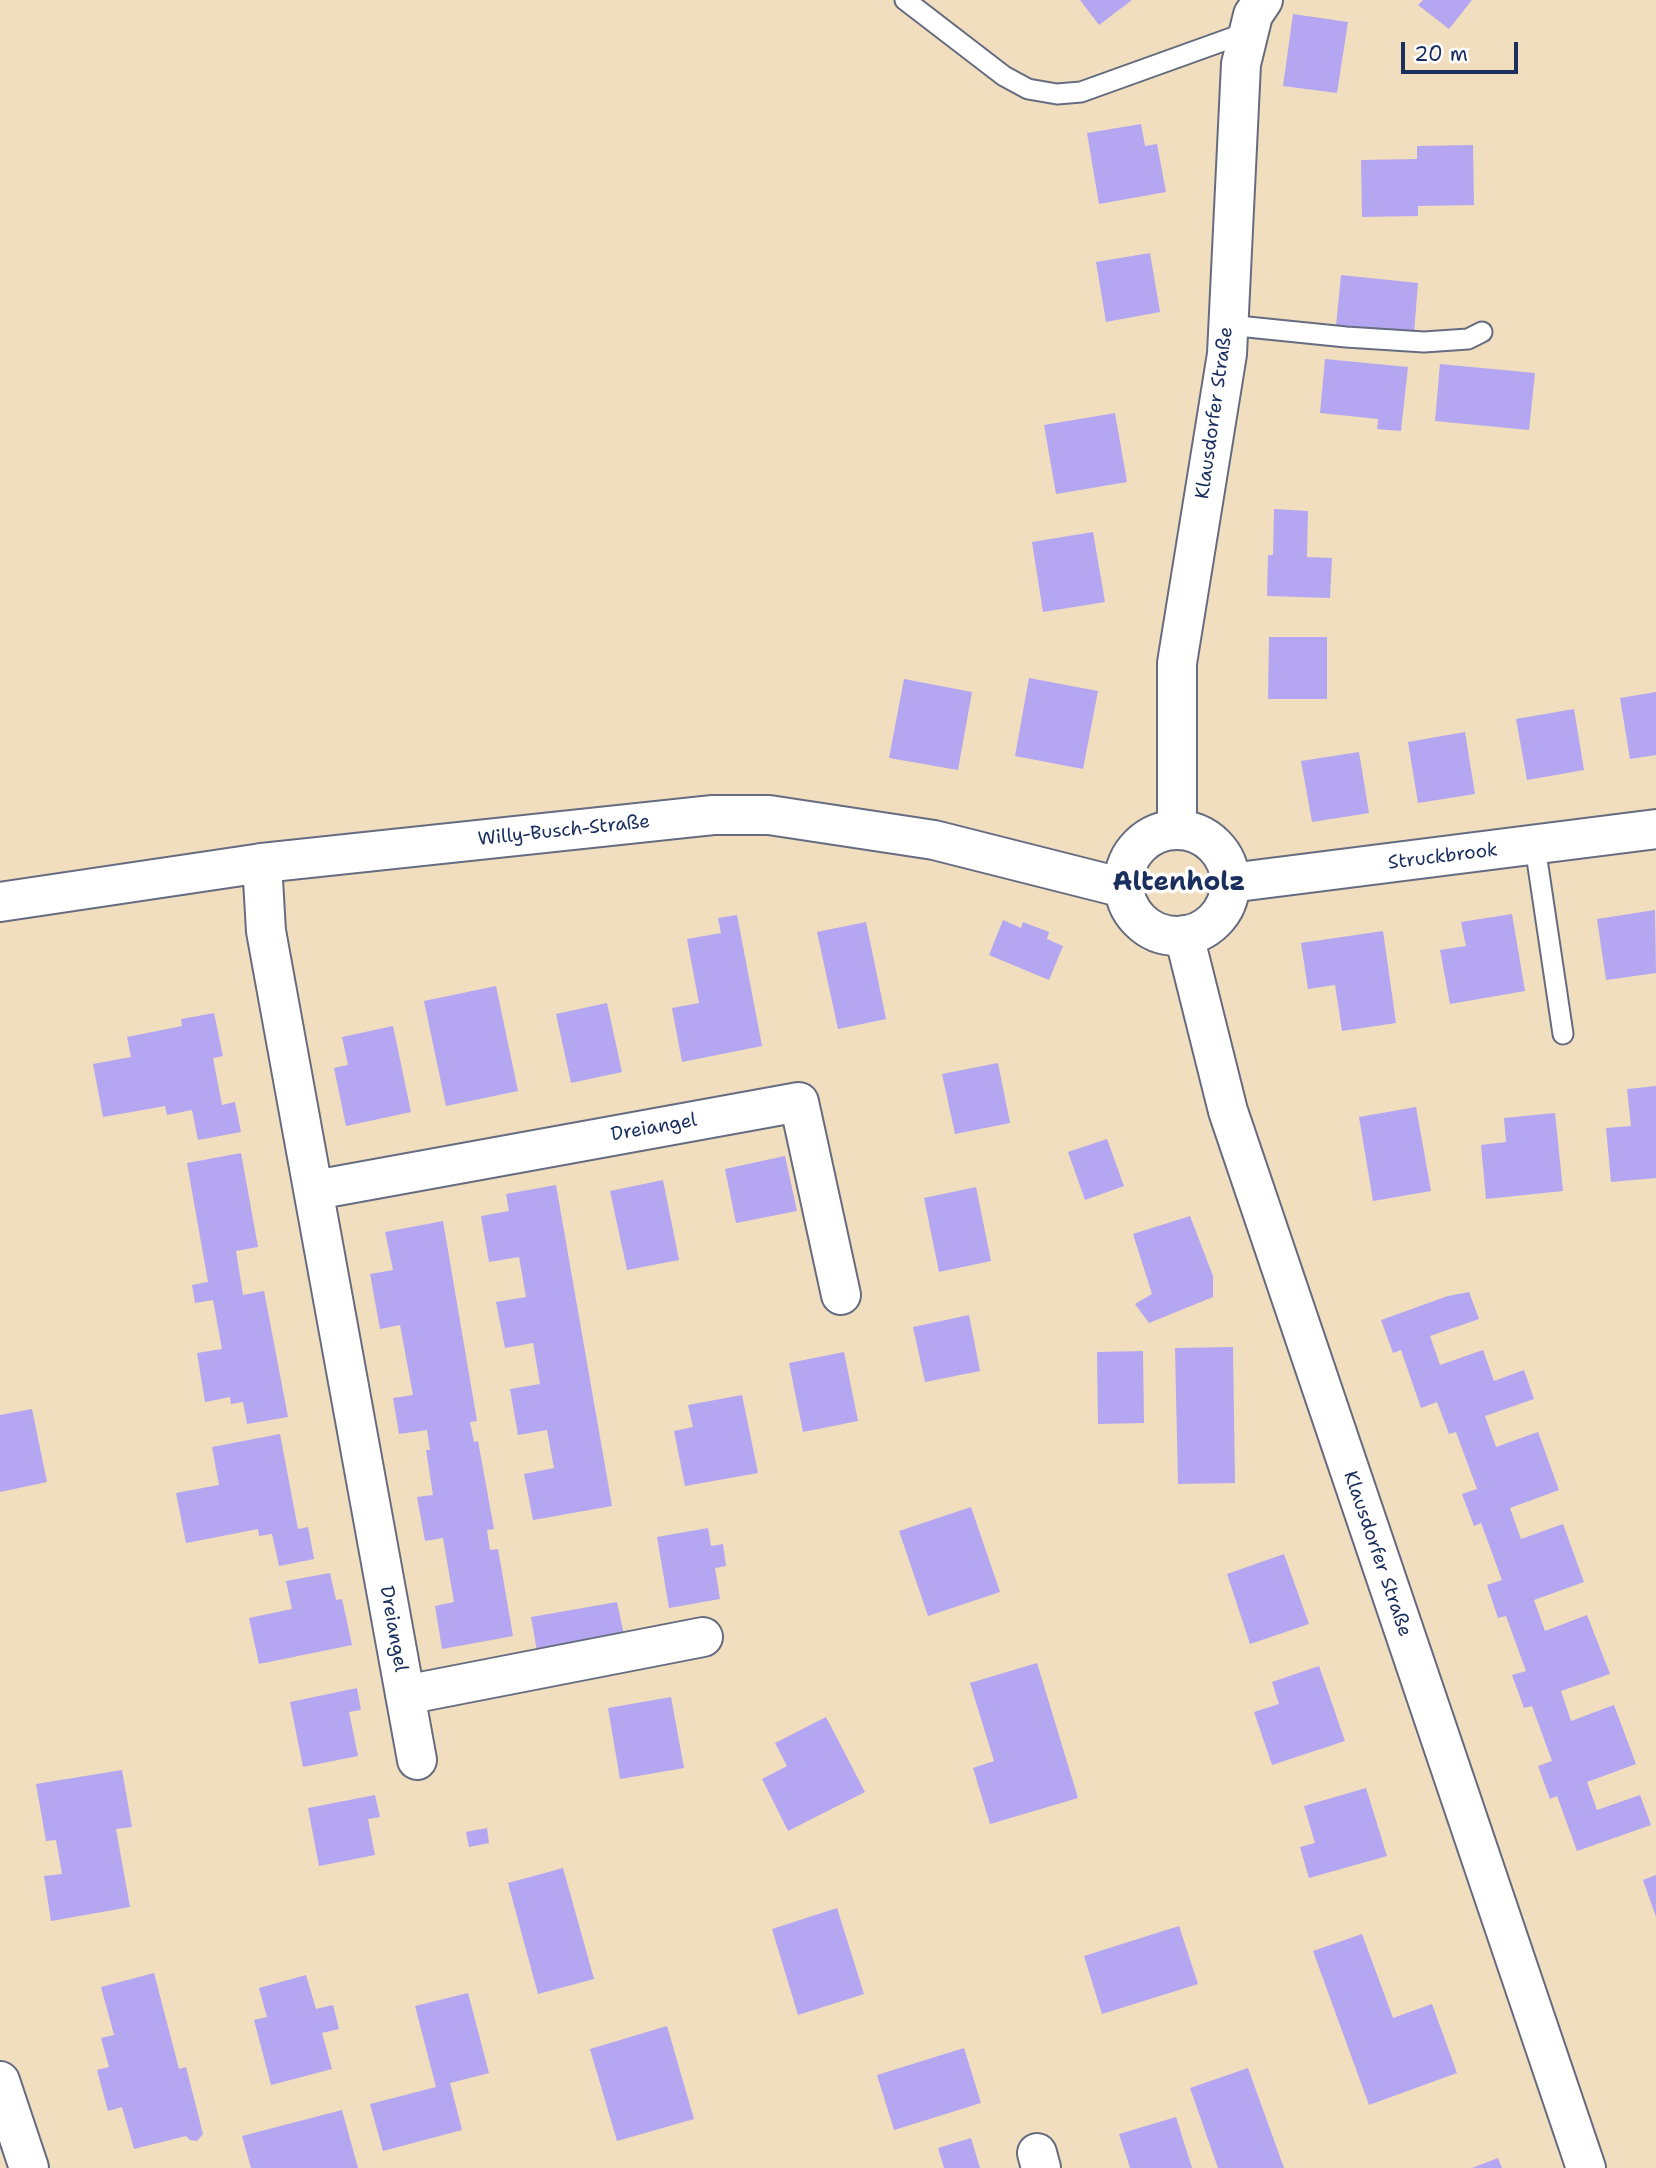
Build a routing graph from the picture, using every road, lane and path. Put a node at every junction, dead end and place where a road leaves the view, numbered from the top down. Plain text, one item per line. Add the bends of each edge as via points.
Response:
1 (905, 0) edge
2 (1256, 16) edge
3 (1228, 325) junction
4 (1482, 332) dead end
5 (1656, 829) edge
6 (1177, 830) junction
7 (1535, 846) junction
8 (262, 863) junction
9 (1230, 883) junction
10 (1124, 888) junction
11 (0, 902) edge
12 (1184, 936) junction
13 (1563, 1034) dead end
14 (315, 1190) junction
15 (841, 1295) dead end
16 (703, 1637) dead end
17 (405, 1695) junction
18 (417, 1760) dead end
19 (0, 2081) edge
20 (29, 2168) edge
21 (1586, 2168) edge

1 - 2 lane via 1004,76 1028,89 1057,94 1080,92
2 - 3 street, Klausdorfer Straße via 1241,64
3 - 4 lane via 1424,342 1468,339
3 - 6 street, Klausdorfer Straße via 1177,663
5 - 7 street, Struckbrook
6 - 9 street via 1200,835 1216,846
6 - 10 street via 1152,835 1137,847 1126,866
7 - 9 street, Struckbrook
7 - 13 lane
8 - 10 street, Willy-Busch-Straße via 713,815 769,816 934,840
8 - 11 street, Willy-Busch-Straße
8 - 14 street, Dreiangel via 266,931
9 - 12 street via 1218,917 1202,930
10 - 12 street via 1135,916 1150,929
12 - 21 street, Klausdorfer Straße via 1228,1111
14 - 15 street, Dreiangel via 799,1102
14 - 17 street, Dreiangel
16 - 17 street, Dreiangel
17 - 18 street, Dreiangel
19 - 20 street

